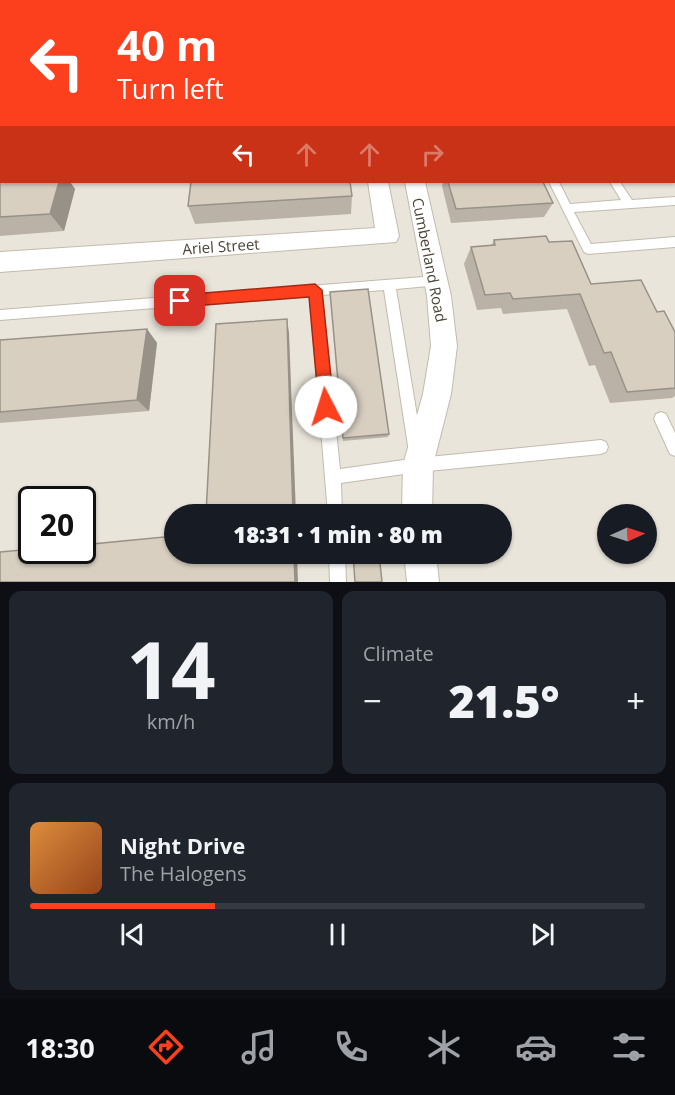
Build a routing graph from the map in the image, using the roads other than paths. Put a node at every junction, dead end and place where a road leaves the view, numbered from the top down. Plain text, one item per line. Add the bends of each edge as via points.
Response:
1 (378, 183) edge
2 (415, 183) edge
3 (555, 183) edge
4 (616, 183) edge
5 (675, 201) edge
6 (629, 204) junction
7 (567, 207) junction
8 (675, 242) edge
9 (0, 262) edge
10 (436, 281) junction
11 (389, 285) junction
12 (315, 290) junction
13 (0, 315) edge
14 (661, 419) dead end
15 (601, 447) dead end
16 (675, 449) edge
17 (418, 465) junction
18 (333, 477) junction
19 (334, 504) edge
20 (417, 504) edge
21 (337, 564) edge
22 (421, 564) edge
23 (338, 582) edge
24 (423, 582) edge

1 - 9 street, Ariel Street via 388,236
2 - 10 street, Cumberland Road
3 - 7 lane
4 - 6 lane
5 - 6 lane
6 - 7 lane
7 - 8 lane via 588,249
10 - 11 lane
10 - 17 street, Cumberland Road via 444,346 437,394
11 - 12 lane
11 - 17 lane
12 - 13 lane
12 - 18 lane
14 - 16 lane
15 - 17 lane
17 - 18 lane
17 - 20 street, Cumberland Road
18 - 19 lane
21 - 23 lane
22 - 24 street

